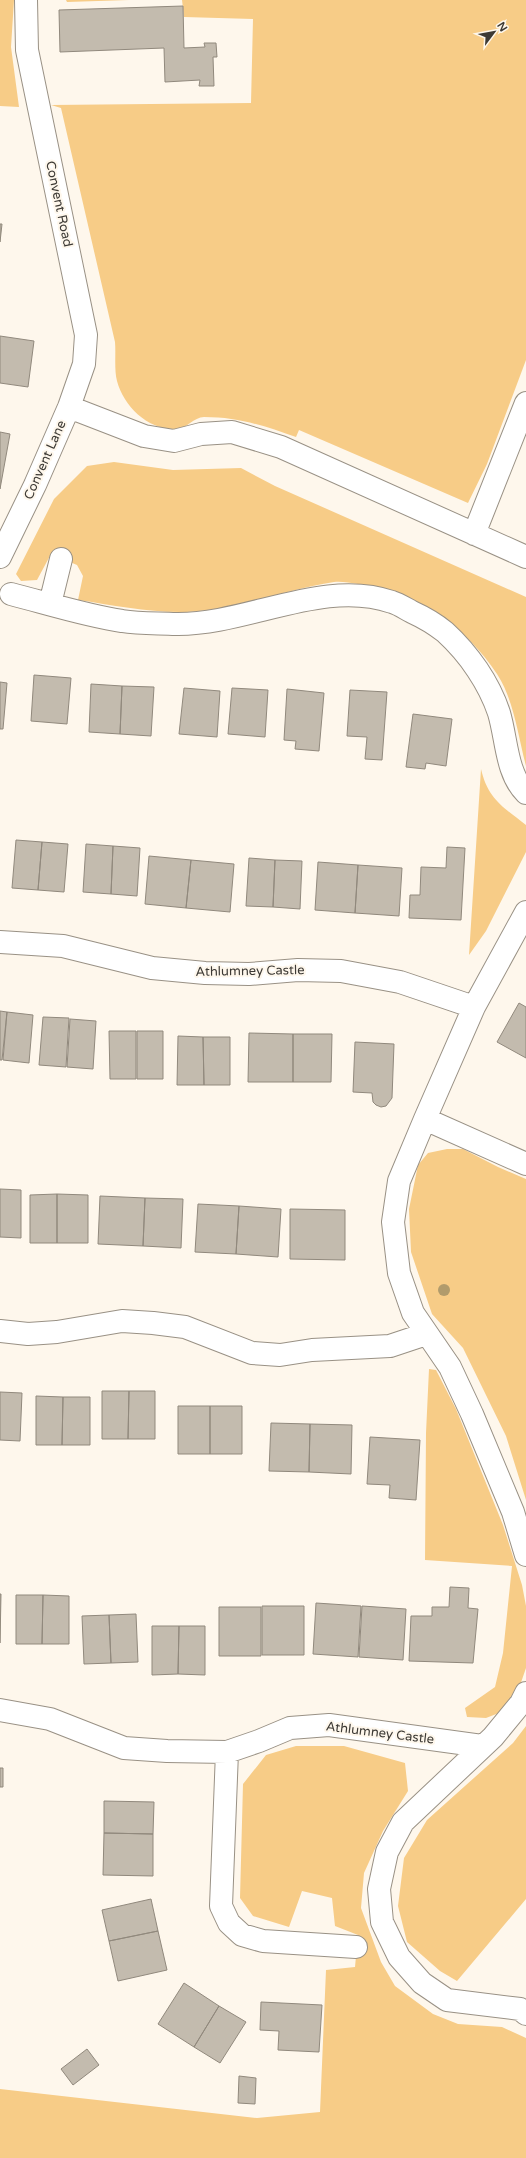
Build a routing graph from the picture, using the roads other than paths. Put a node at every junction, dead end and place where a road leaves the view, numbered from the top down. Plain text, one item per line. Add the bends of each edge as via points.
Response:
1 (26, 0) edge
2 (526, 403) edge
3 (69, 407) junction
4 (474, 534) junction
5 (0, 557) edge
6 (526, 557) edge
7 (61, 559) dead end
8 (11, 594) dead end
9 (50, 604) junction
10 (526, 793) edge
11 (526, 912) edge
12 (0, 942) edge
13 (474, 1007) junction
14 (425, 1119) junction
15 (526, 1164) edge
16 (0, 1331) edge
17 (426, 1334) junction
18 (526, 1555) edge
19 (526, 1693) edge
20 (0, 1710) edge
21 (482, 1746) junction
22 (227, 1752) junction
23 (356, 1947) dead end
24 (526, 2014) edge

1 - 3 street, Convent Road via 27,50 86,335 84,364
2 - 4 street
3 - 4 street via 144,436 174,440 202,434 232,432 281,447
3 - 5 street, Convent Lane
4 - 6 street
7 - 9 street
8 - 9 street
9 - 10 street via 122,621 178,624 228,619 328,596 360,596 392,602 421,616 444,632 486,682 498,712 511,767 518,785
11 - 13 street
12 - 13 street, Athlumney Castle via 62,946 152,968 205,973 341,971 400,982
13 - 14 street
14 - 15 street
14 - 17 street via 399,1181 393,1222 399,1273 413,1313
16 - 17 street via 28,1334 122,1321 153,1323 186,1327 252,1353 280,1355 312,1350 390,1346
17 - 18 street via 450,1367 472,1414 513,1512
19 - 21 street via 521,1703
20 - 22 street, Athlumney Castle via 50,1719 124,1748 167,1752
21 - 22 street, Athlumney Castle via 329,1725 290,1728
21 - 24 street via 403,1822 387,1852 379,1889 382,1922 399,1956 422,1983 447,2000 520,2008
22 - 23 street via 221,1906 229,1923 242,1935 263,1941

